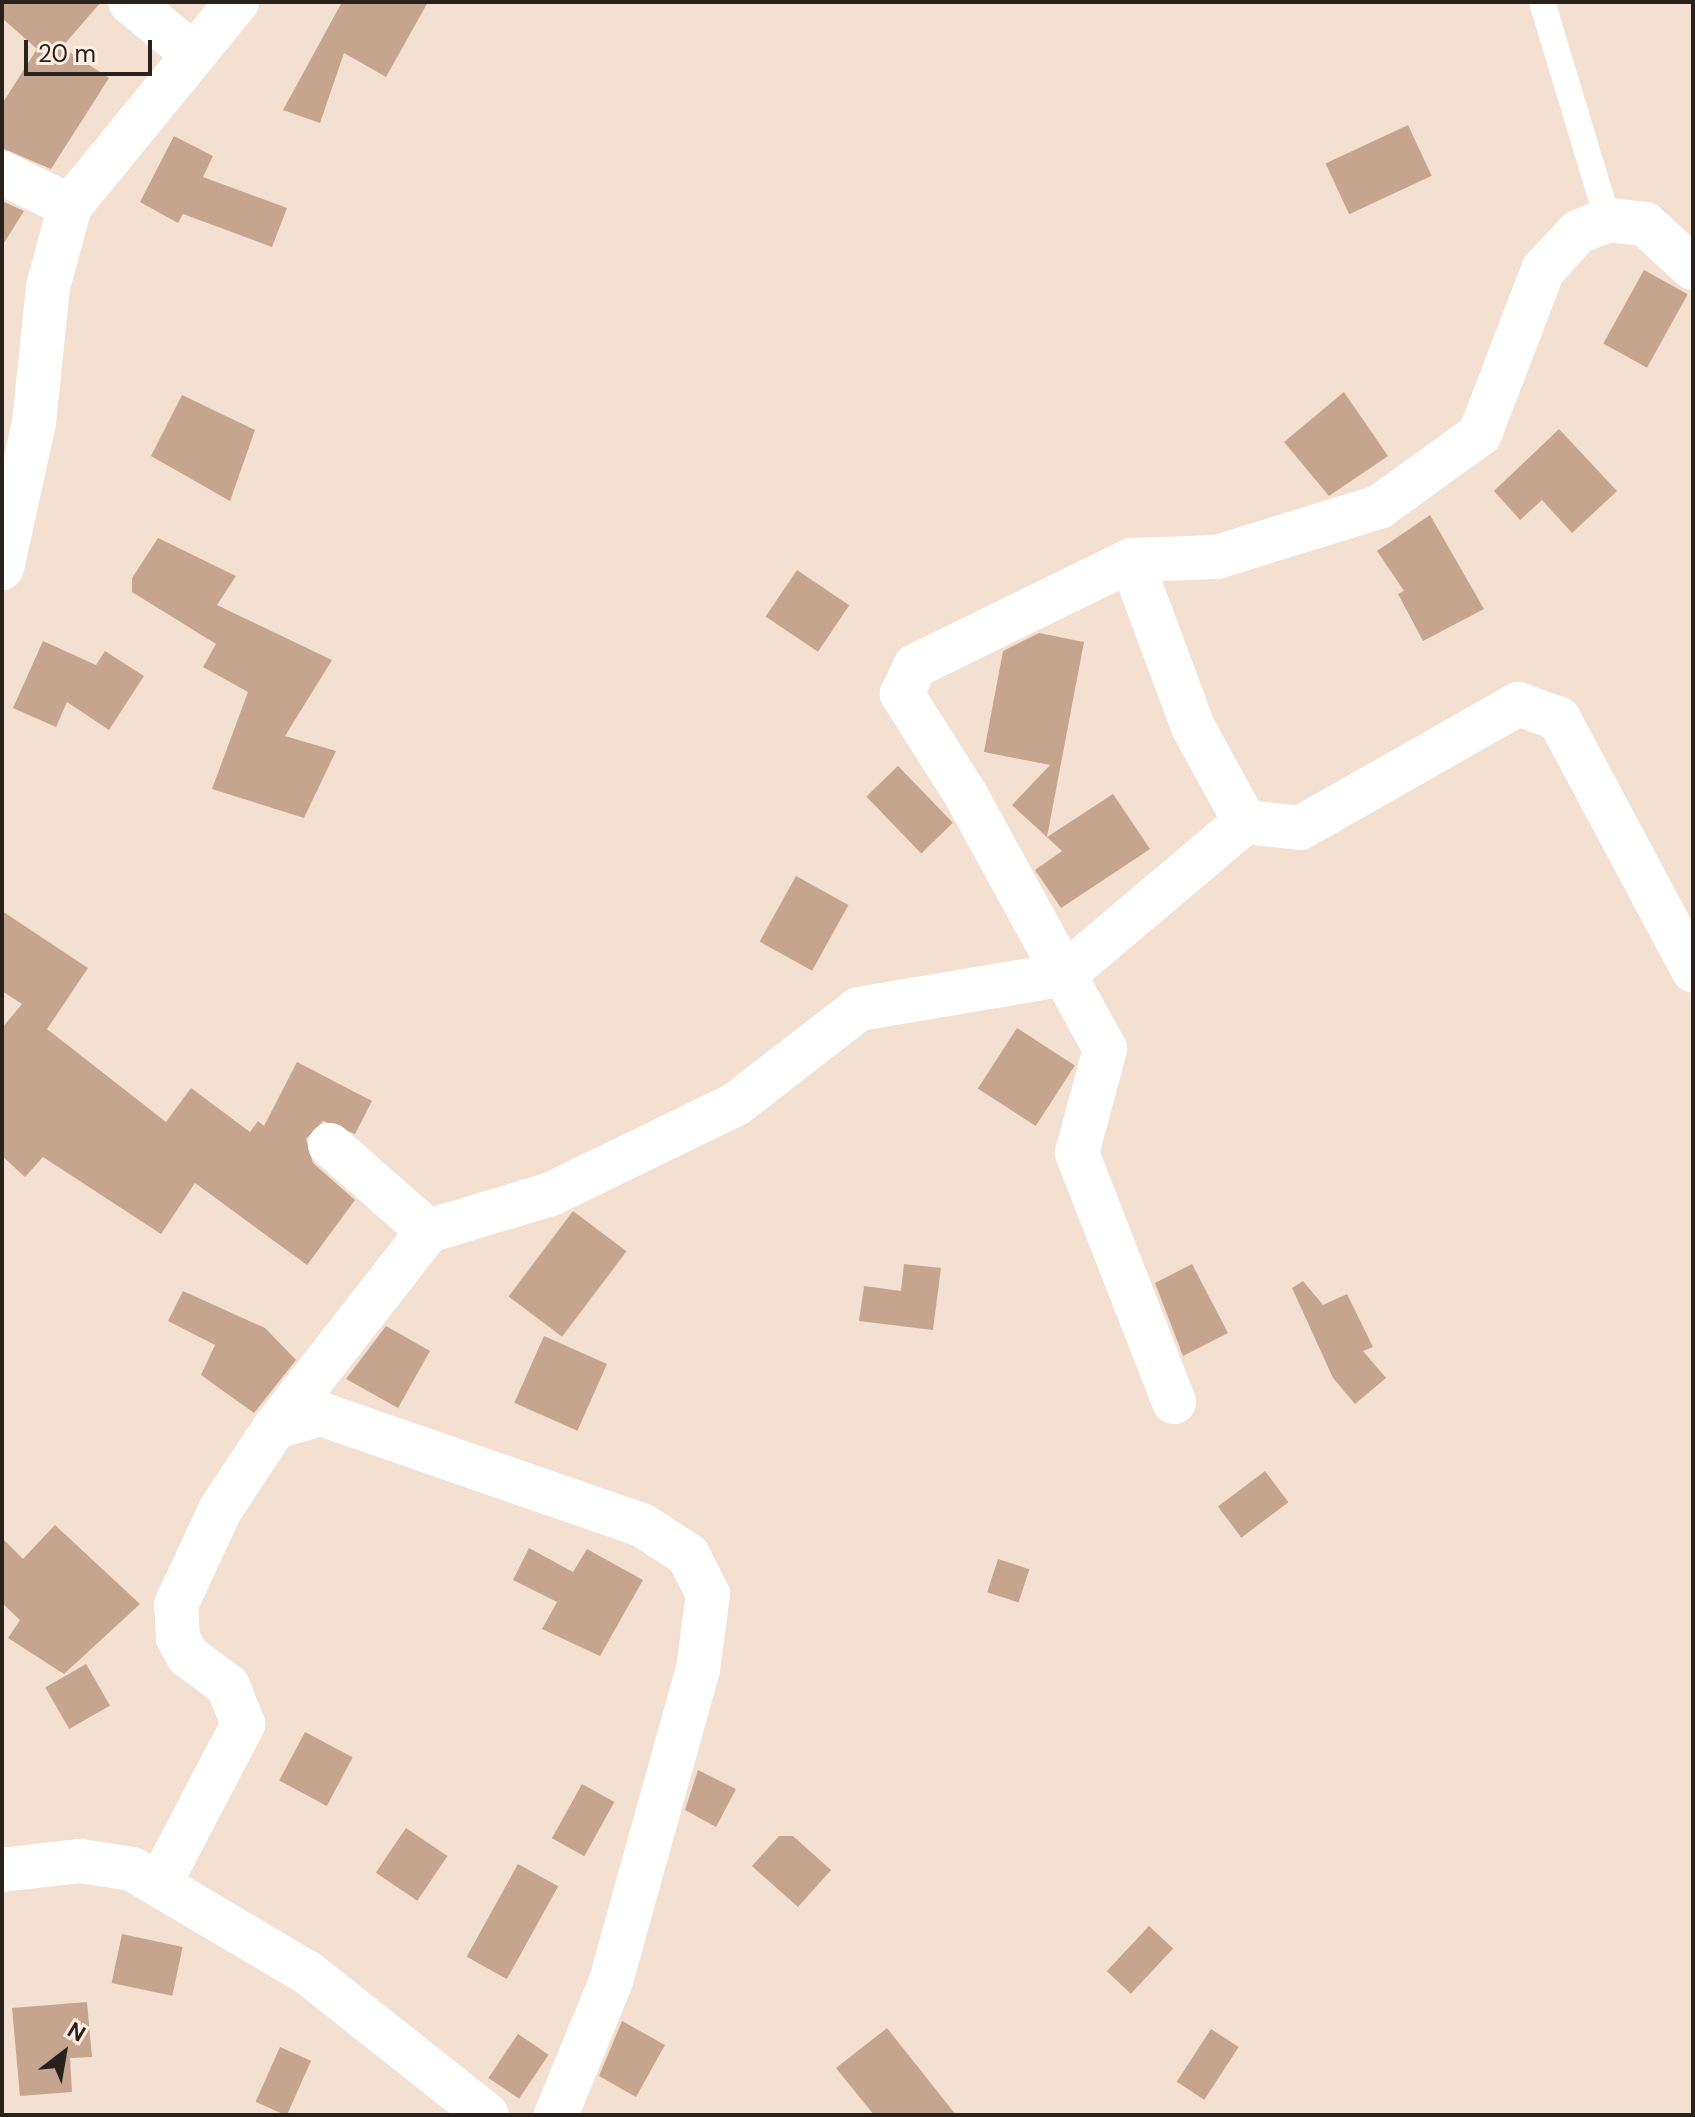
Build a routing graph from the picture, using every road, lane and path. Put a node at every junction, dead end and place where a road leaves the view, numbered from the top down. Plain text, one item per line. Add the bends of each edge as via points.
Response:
1 (130, 2) edge
2 (237, 2) edge
3 (1542, 2) edge
4 (193, 54) junction
5 (2, 173) edge
6 (70, 206) junction
7 (1608, 220) junction
8 (1693, 268) edge
9 (1131, 560) junction
10 (2, 568) edge
11 (1245, 822) junction
12 (1693, 970) edge
13 (1065, 974) junction
14 (330, 1145) dead end
15 (428, 1231) junction
16 (1174, 1402) dead end
17 (275, 1427) junction
18 (2, 1870) edge
19 (159, 1885) junction
20 (487, 2115) edge
21 (556, 2115) edge

1 - 4 street
2 - 4 street
3 - 7 lane
4 - 6 street
5 - 6 street
6 - 10 street via 48,287 34,423
7 - 8 street via 1645,224
7 - 9 street via 1578,232 1543,270 1480,434 1379,507 1217,557
9 - 11 street via 1193,727
9 - 13 street via 915,666 902,694
11 - 12 street via 1300,828 1518,704 1559,719
11 - 13 street
13 - 15 street via 859,1009 736,1104 551,1194
13 - 16 street via 1105,1049 1077,1153
14 - 15 street
15 - 17 street
17 - 19 street via 220,1510 176,1605 178,1638 188,1656 228,1686 243,1724
17 - 21 street via 321,1414 642,1525 688,1555 708,1594 698,1669 611,1981
18 - 19 street via 80,1861 132,1869
19 - 20 street via 308,1973

